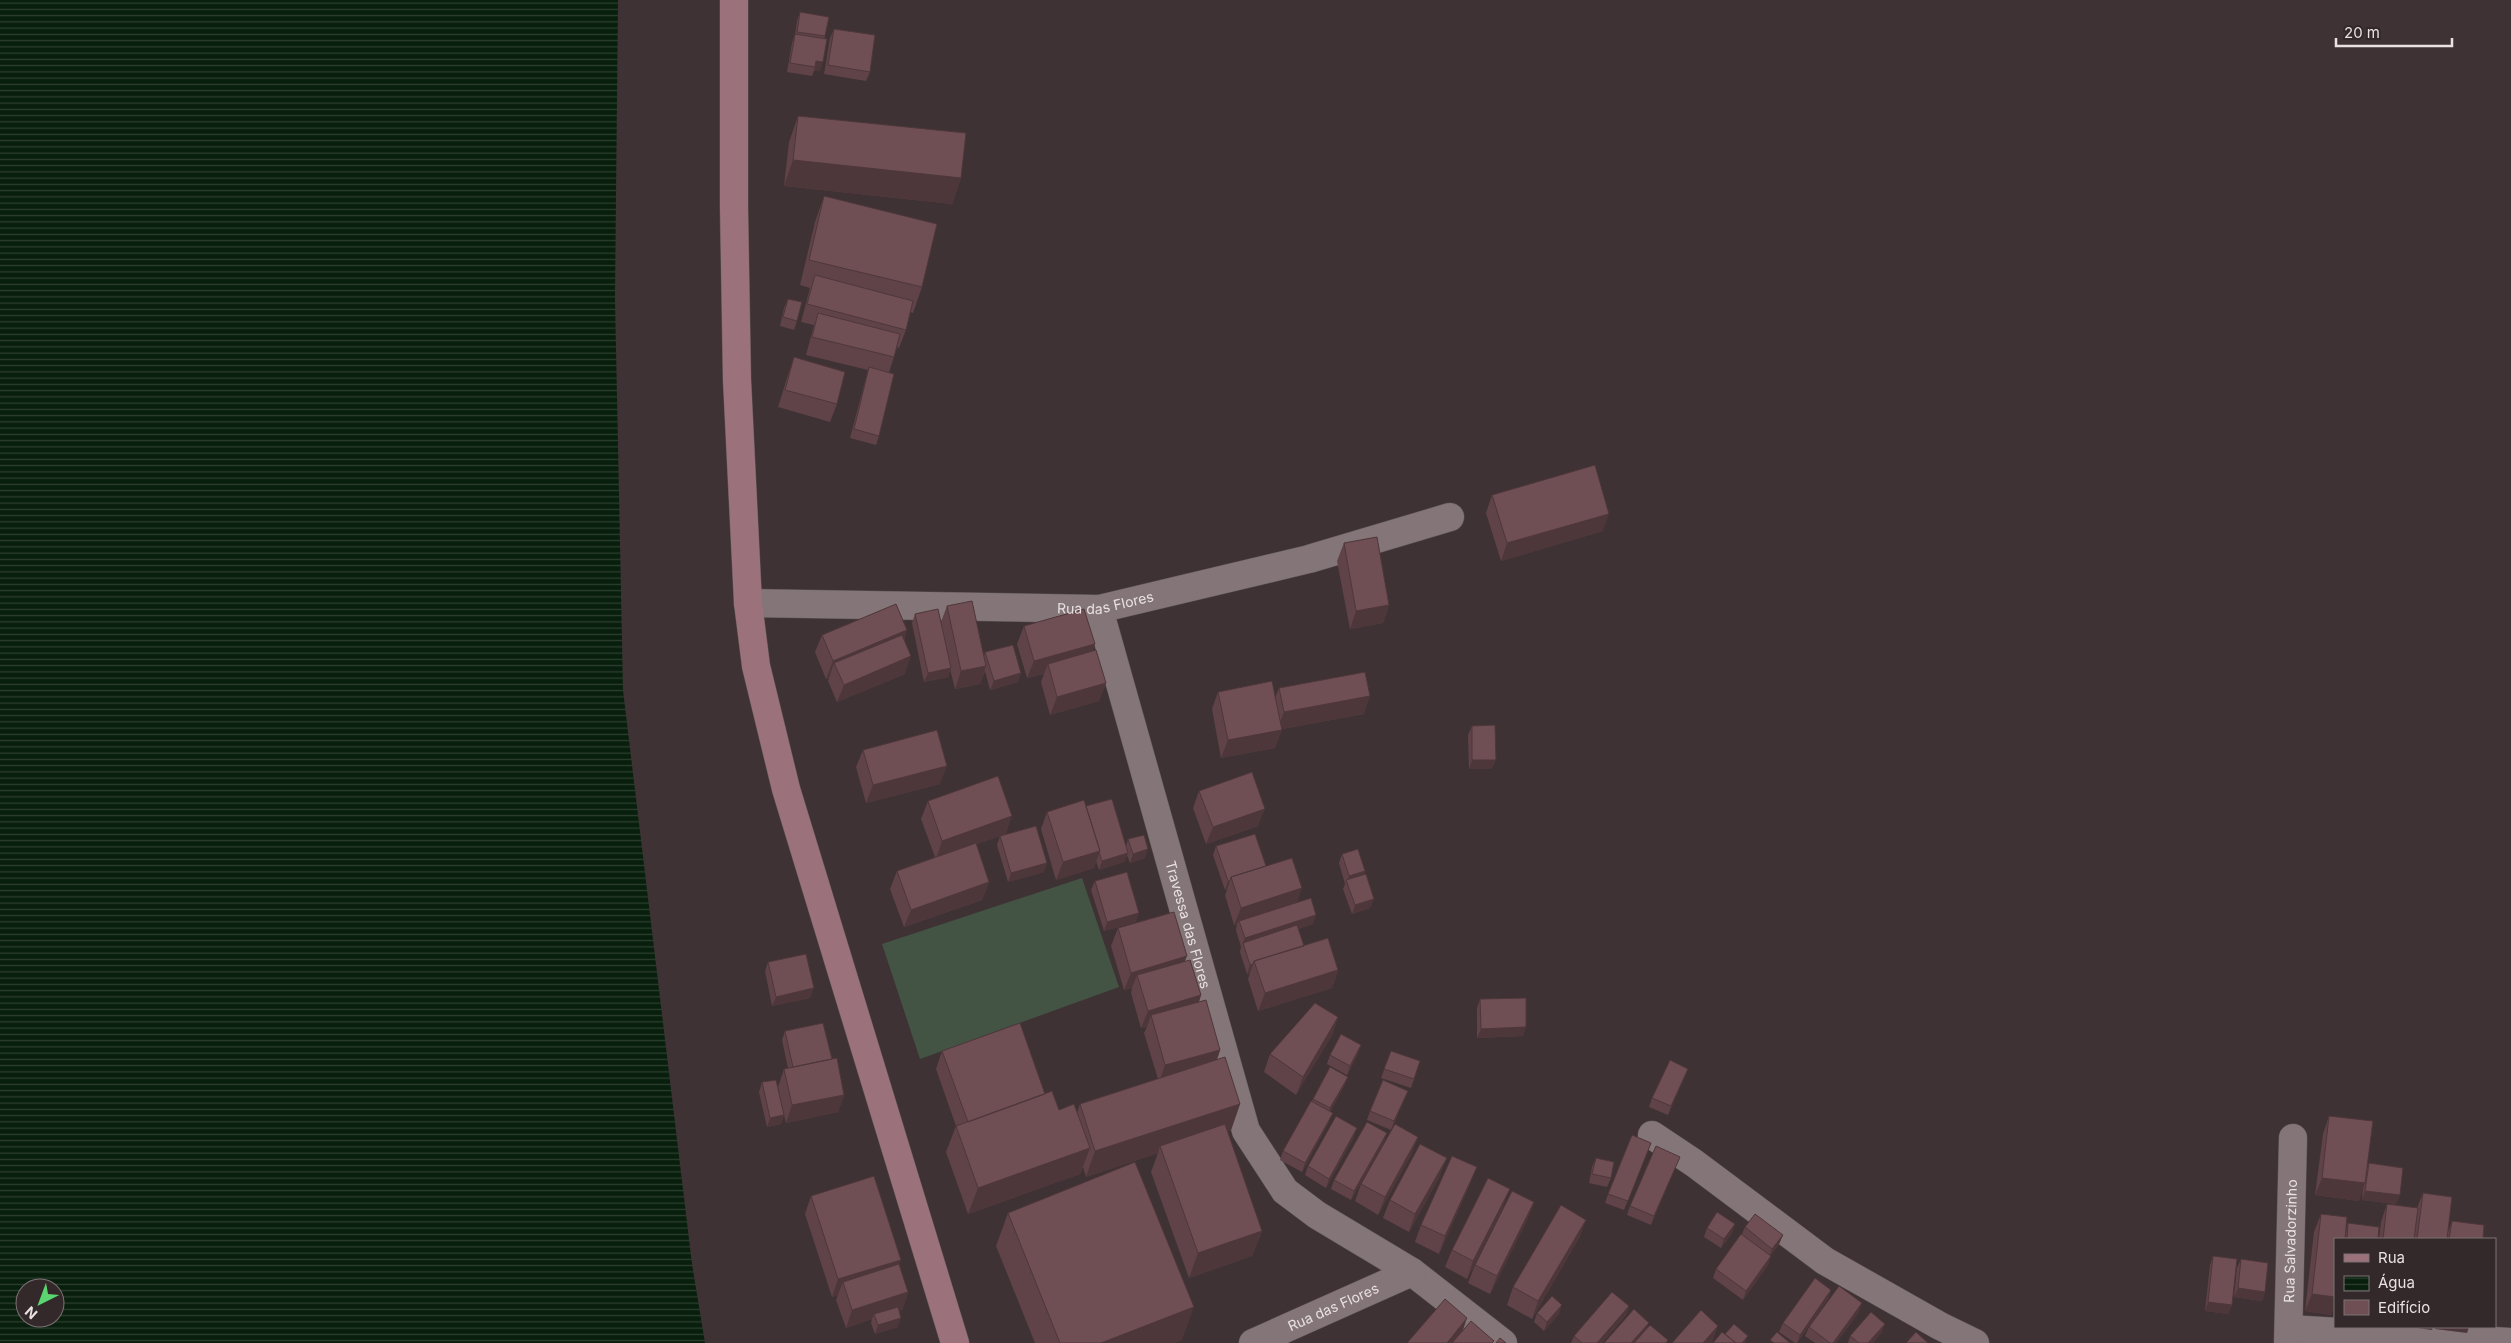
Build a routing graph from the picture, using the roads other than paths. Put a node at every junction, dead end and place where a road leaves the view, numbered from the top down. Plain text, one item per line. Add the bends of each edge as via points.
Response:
1 (734, 0) edge
2 (1450, 517) dead end
3 (748, 603) junction
4 (1099, 609) junction
5 (1652, 1135) dead end
6 (2293, 1138) dead end
7 (1412, 1272) junction
8 (2289, 1336) edge
9 (2511, 1342) edge
10 (955, 1343) edge
11 (1253, 1343) edge
12 (1503, 1343) edge
13 (1975, 1343) edge

1 - 3 main road via 737,380
2 - 4 street, Rua das Flores via 1309,559
3 - 4 street, Rua das Flores
3 - 10 main road via 756,666 786,789
4 - 7 street, Travessa das Flores via 1246,1131 1285,1191
5 - 13 street via 1825,1261
6 - 8 street, Rua Salvadorzinho
7 - 11 street, Rua das Flores
7 - 12 street
8 - 9 street

